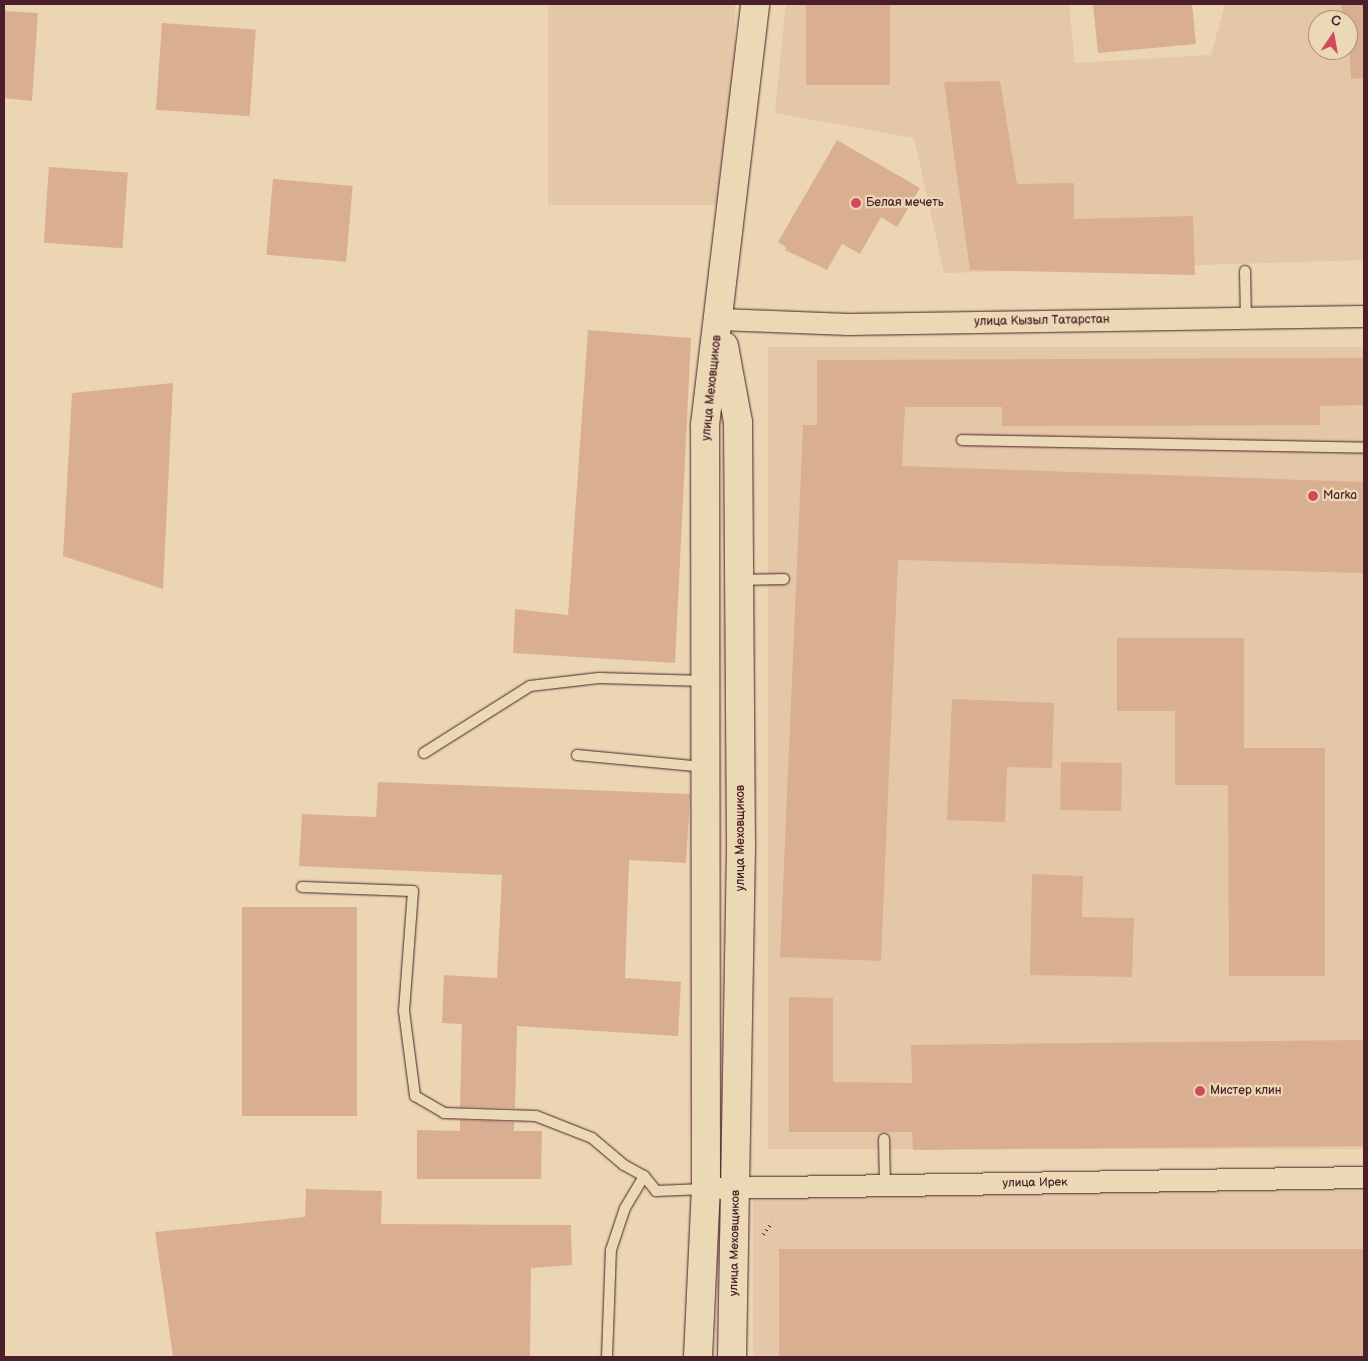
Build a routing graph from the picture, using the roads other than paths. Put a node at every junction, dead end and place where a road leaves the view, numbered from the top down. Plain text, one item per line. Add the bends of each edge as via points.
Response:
1 (755, 4) edge
2 (1245, 270) dead end
3 (1364, 316) edge
4 (1246, 317) junction
5 (720, 320) junction
6 (962, 440) dead end
7 (1364, 448) edge
8 (784, 579) dead end
9 (738, 580) junction
10 (707, 681) junction
11 (424, 753) dead end
12 (577, 755) dead end
13 (706, 767) junction
14 (302, 887) dead end
15 (884, 1139) dead end
16 (644, 1176) junction
17 (1364, 1177) edge
18 (885, 1186) junction
19 (706, 1188) junction
20 (736, 1188) junction
21 (607, 1357) edge
22 (698, 1357) edge
23 (732, 1357) edge

1 - 5 main road, улица Меховщиков
2 - 4 lane
3 - 4 street, улица Кызыл Татарстан
4 - 5 street, улица Кызыл Татарстан via 848,324
5 - 9 main road, улица Меховщиков via 738,422
5 - 10 main road, улица Меховщиков via 705,425
6 - 7 lane
8 - 9 lane
9 - 20 main road, улица Меховщиков via 741,950
10 - 11 lane via 599,678 530,686
10 - 13 main road, улица Меховщиков
12 - 13 lane
13 - 19 main road, улица Меховщиков
14 - 16 lane via 413,890 404,1011 414,1096 444,1113 536,1116 592,1138 624,1165
15 - 18 lane
16 - 19 lane via 656,1191
16 - 21 lane via 625,1208 611,1250
17 - 18 street, улица Ирек
18 - 20 street, улица Ирек
19 - 20 street, улица Ирек
19 - 22 main road, улица Меховщиков
20 - 23 main road, улица Меховщиков

